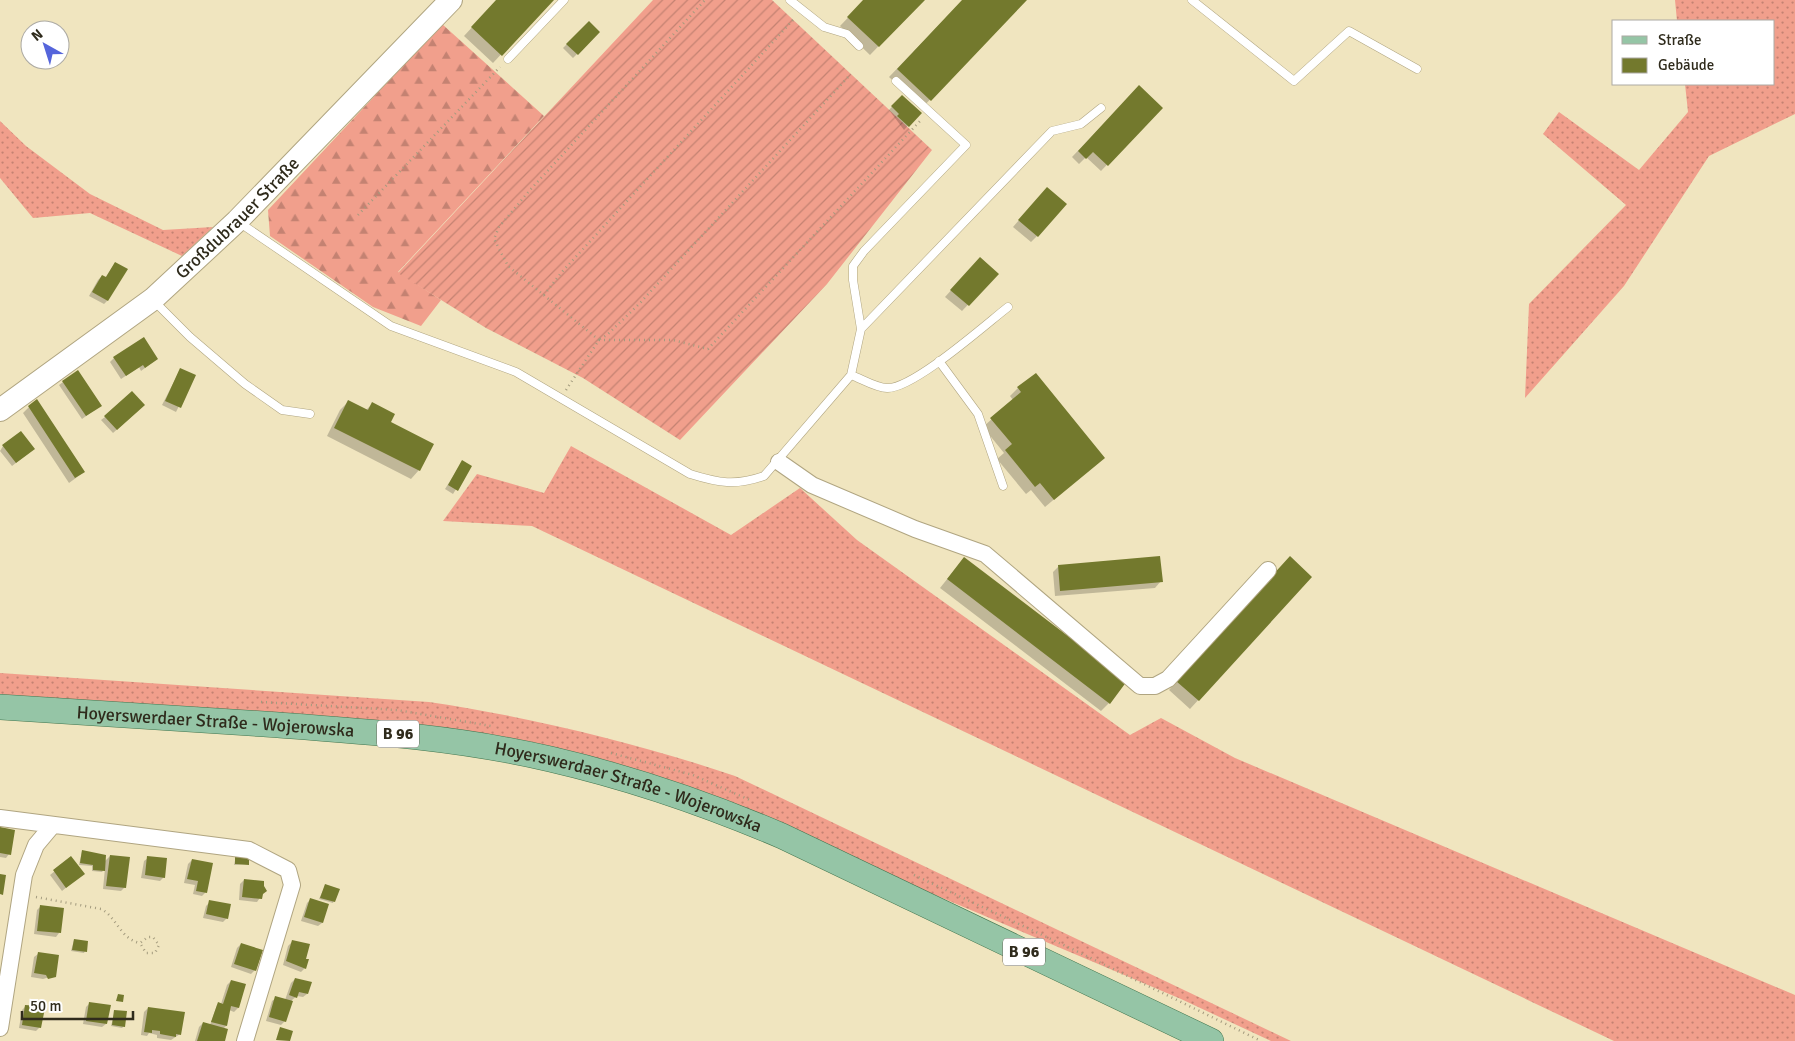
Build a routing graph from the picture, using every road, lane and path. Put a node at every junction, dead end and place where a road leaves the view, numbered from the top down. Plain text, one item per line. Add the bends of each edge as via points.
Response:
1 (451, 0) edge
2 (564, 0) edge
3 (705, 0) edge
4 (790, 0) edge
5 (1192, 0) edge
6 (794, 18) dead end
7 (859, 46) dead end
8 (508, 58) joint
9 (1417, 69) dead end
10 (850, 75) dead end
11 (896, 81) dead end
12 (1101, 108) dead end
13 (929, 112) junction
14 (358, 215) dead end
15 (237, 221) junction
16 (544, 295) junction
17 (153, 299) junction
18 (1008, 307) dead end
19 (861, 329) junction
20 (599, 340) junction
21 (939, 361) junction
22 (851, 375) junction
23 (561, 397) junction
24 (0, 410) edge
25 (310, 414) dead end
26 (779, 462) junction
27 (1004, 486) dead end
28 (1268, 570) dead end
29 (0, 708) edge
30 (0, 818) edge
31 (52, 826) junction
32 (20, 894) junction
33 (140, 943) junction
34 (0, 1028) edge
35 (245, 1041) edge
36 (1211, 1041) edge

1 - 15 main road, Großdubrauer Straße
2 - 8 lane
3 - 16 path via 499,227 494,239 508,266
4 - 7 lane via 824,27 847,34
5 - 9 lane via 1294,82 1349,31
6 - 16 path
8 - 14 path
10 - 20 path via 640,303
11 - 13 lane
12 - 19 lane via 1081,124 1052,131
13 - 19 lane via 966,145 853,266
13 - 20 path via 708,349 673,340
15 - 17 main road, Großdubrauer Straße
15 - 23 lane via 391,326 516,372
16 - 20 path
17 - 24 main road, Großdubrauer Straße
17 - 25 lane via 190,337 245,384 282,410
18 - 21 lane
19 - 22 lane
20 - 23 path
21 - 22 lane via 901,386 886,388
21 - 27 lane via 978,414
22 - 26 lane
23 - 26 lane via 690,474 720,483 746,482 764,476
26 - 28 street via 812,485 984,554 1140,686 1155,686 1168,679
29 - 36 main road, Hoyerswerdaer Straße - Wojerowska / B 96 via 373,731 549,759 634,781 710,806 782,836
30 - 31 street
31 - 32 street via 36,845
31 - 35 street via 249,850 288,870 292,886
32 - 33 path via 101,908 129,939
32 - 34 street
33 - 33 path via 153,937 159,946 155,953 146,954

